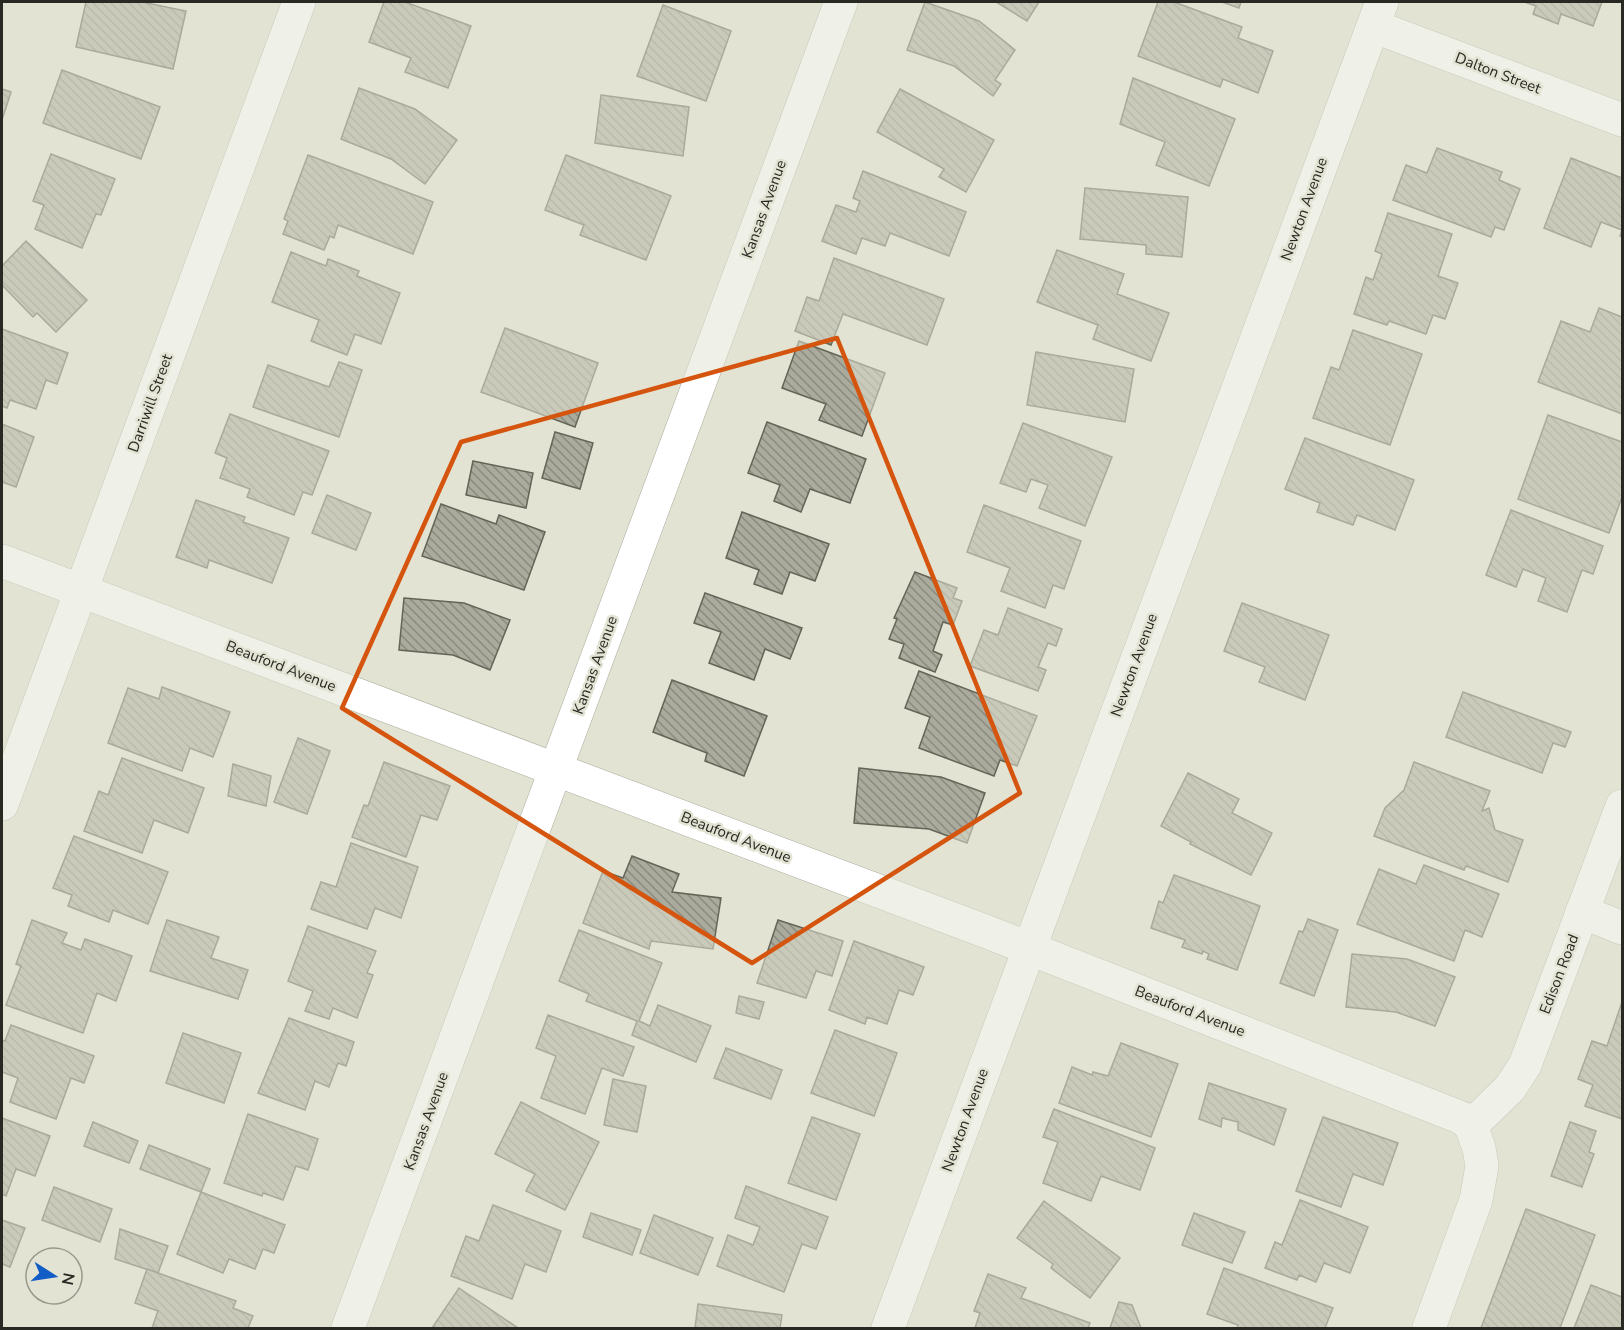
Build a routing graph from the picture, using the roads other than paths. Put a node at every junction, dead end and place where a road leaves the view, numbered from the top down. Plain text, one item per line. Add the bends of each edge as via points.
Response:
1 (299, 2) edge
2 (841, 2) edge
3 (1377, 14) edge
4 (1623, 120) edge
5 (2, 561) edge
6 (80, 591) junction
7 (556, 770) junction
8 (2, 804) edge
9 (1623, 806) edge
10 (1582, 912) junction
11 (1623, 928) edge
12 (1029, 948) junction
13 (1469, 1123) junction
14 (348, 1329) edge
15 (888, 1329) edge
16 (1429, 1329) edge

1 - 6 street, Darriwill Street
2 - 7 street, Kansas Avenue
3 - 4 street, Dalton Street
3 - 12 street, Newton Avenue
5 - 6 street, Beauford Avenue
6 - 7 street, Beauford Avenue
6 - 8 street, Darriwill Street
7 - 12 street, Beauford Avenue
7 - 14 street, Kansas Avenue
9 - 10 street, Edison Road
10 - 11 street
10 - 13 street, Edison Road via 1525,1065 1510,1088
12 - 13 street, Beauford Avenue
12 - 15 street, Newton Avenue
13 - 16 street via 1482,1166 1476,1200

